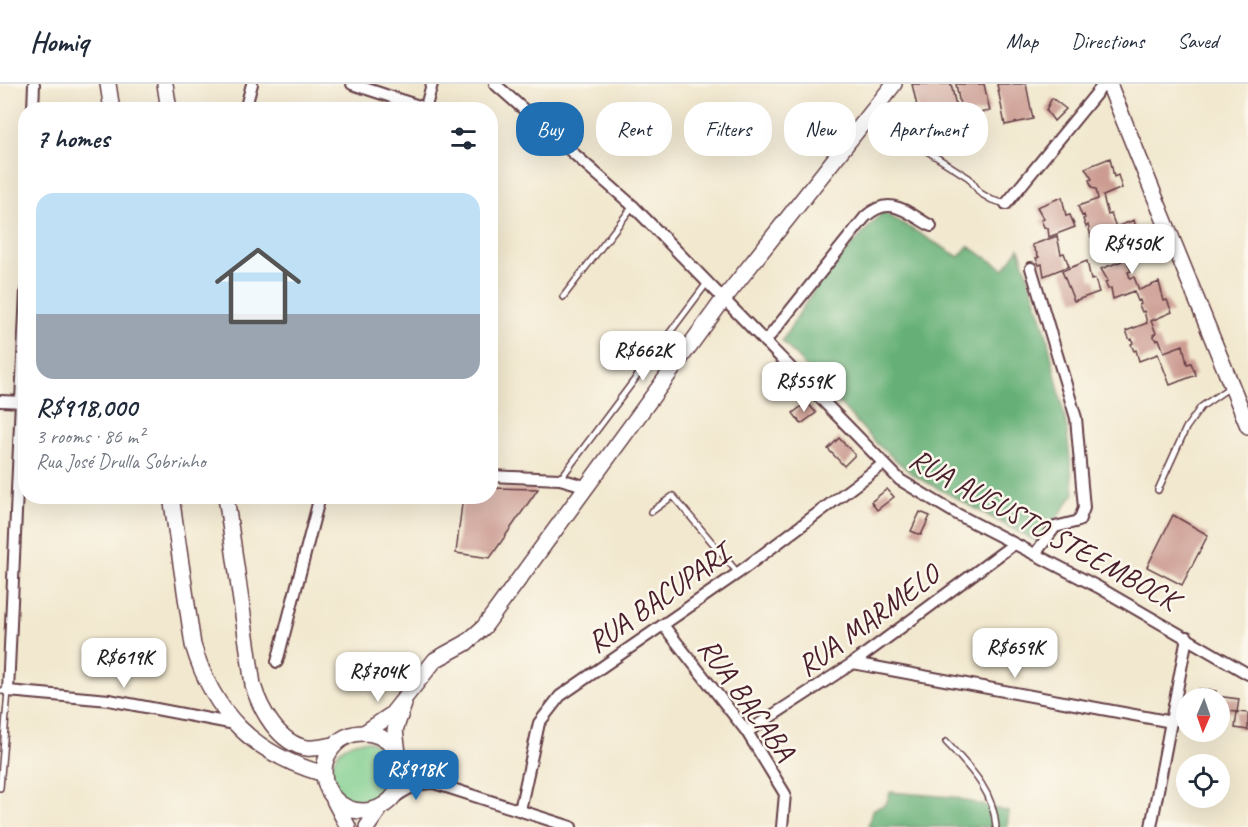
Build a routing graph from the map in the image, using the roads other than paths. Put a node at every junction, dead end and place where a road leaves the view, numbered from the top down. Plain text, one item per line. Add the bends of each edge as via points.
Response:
1 (34, 84) edge
2 (108, 84) edge
3 (165, 84) edge
4 (252, 84) edge
5 (352, 84) edge
6 (432, 84) edge
7 (495, 84) edge
8 (894, 84) edge
9 (1104, 84) edge
10 (1109, 84) edge
11 (33, 102) edge
12 (111, 102) edge
13 (168, 102) edge
14 (247, 102) edge
15 (405, 102) edge
16 (427, 102) edge
17 (880, 102) edge
18 (868, 117) edge
19 (935, 156) edge
20 (1006, 204) joint
21 (633, 207) junction
22 (931, 226) dead end
23 (1031, 268) dead end
24 (707, 284) junction
25 (562, 297) dead end
26 (723, 300) junction
27 (765, 342) junction
28 (1231, 386) junction
29 (0, 401) edge
30 (18, 401) edge
31 (1248, 426) edge
32 (882, 465) junction
33 (498, 476) edge
34 (18, 477) edge
35 (560, 480) junction
36 (588, 487) junction
37 (1158, 490) dead end
38 (172, 504) edge
39 (227, 504) edge
40 (318, 504) edge
41 (651, 512) dead end
42 (1014, 544) junction
43 (1035, 554) junction
44 (738, 573) junction
45 (663, 625) junction
46 (1187, 637) junction
47 (277, 662) dead end
48 (853, 663) junction
49 (1248, 674) edge
50 (409, 689) junction
51 (4, 691) edge
52 (1172, 722) junction
53 (236, 724) junction
54 (747, 732) junction
55 (364, 733) junction
56 (946, 742) dead end
57 (335, 745) junction
58 (399, 755) junction
59 (324, 774) junction
60 (435, 783) junction
61 (0, 788) edge
62 (330, 792) junction
63 (386, 804) junction
64 (520, 810) junction
65 (348, 827) edge
66 (367, 827) edge
67 (571, 827) edge
68 (782, 827) edge
69 (996, 827) edge
70 (1150, 827) edge

1 - 11 street
2 - 12 main road
3 - 13 main road
4 - 14 street
5 - 15 street
6 - 16 street
7 - 21 street, RUA AUGUSTO STEEMBOCK
8 - 17 main road
9 - 20 street
10 - 28 main road
18 - 26 main road
19 - 20 lane via 969,178 980,193
21 - 24 street, RUA AUGUSTO STEEMBOCK
21 - 25 lane
22 - 27 street via 892,204 877,206
23 - 43 street via 1076,418 1084,508 1079,521 1055,528
24 - 26 street, RUA AUGUSTO STEEMBOCK
24 - 35 lane
26 - 27 street, RUA AUGUSTO STEEMBOCK
26 - 36 main road
27 - 32 street, RUA AUGUSTO STEEMBOCK
28 - 31 main road
28 - 37 lane via 1201,407 1186,428
29 - 30 street
32 - 42 street, RUA AUGUSTO STEEMBOCK via 926,497
32 - 44 street, RUA BACUPARI
33 - 35 street
34 - 51 street
35 - 36 street
36 - 50 main road via 484,627 466,643 435,660
38 - 53 main road via 193,645 212,693
39 - 57 main road via 258,702 290,741 306,748
40 - 47 street
41 - 44 lane via 674,496
42 - 43 street, RUA AUGUSTO STEEMBOCK
42 - 48 street, RUA MARMELO
43 - 46 street, RUA AUGUSTO STEEMBOCK
44 - 45 street, RUA BACUPARI
45 - 54 street, RUA BACABA
45 - 64 street, RUA BACUPARI via 548,708 539,723
46 - 49 street, RUA AUGUSTO STEEMBOCK
46 - 52 street
48 - 52 street
48 - 54 street, RUA MARMELO
50 - 55 main road via 391,715
50 - 58 main road via 395,730
51 - 53 street via 109,700
51 - 61 lane
52 - 70 street
53 - 59 main road via 257,745 291,765
54 - 68 street, RUA BACABA via 785,794
55 - 57 main road via 348,736
55 - 58 main road via 384,739
56 - 69 lane via 984,788 995,808
57 - 59 main road
58 - 60 street via 408,769
58 - 63 main road via 401,780
59 - 62 main road
60 - 63 street via 407,789
60 - 64 street
62 - 63 main road via 347,808 370,811
62 - 65 main road
63 - 66 main road
64 - 67 street

